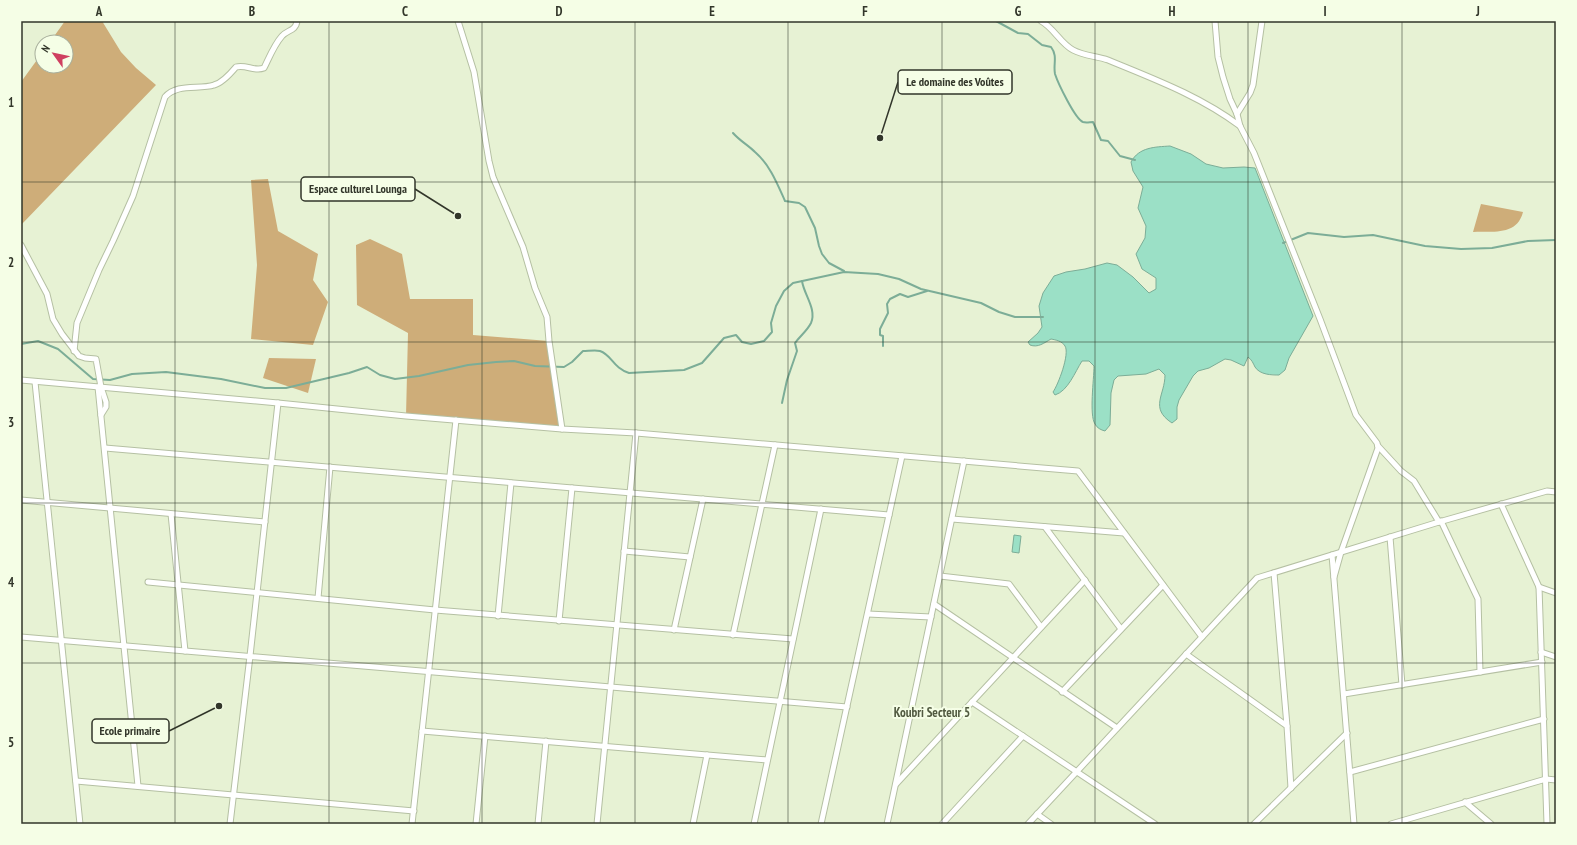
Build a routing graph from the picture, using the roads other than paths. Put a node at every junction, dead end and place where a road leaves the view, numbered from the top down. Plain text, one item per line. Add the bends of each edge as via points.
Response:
1 (298, 21) edge
2 (458, 21) edge
3 (1042, 21) edge
4 (1215, 21) edge
5 (1262, 21) edge
6 (1237, 114) junction
7 (1240, 126) junction
8 (21, 245) edge
9 (74, 350) junction
10 (21, 380) edge
11 (35, 382) junction
12 (100, 387) junction
13 (278, 403) junction
14 (456, 420) junction
15 (562, 429) junction
16 (636, 433) junction
17 (775, 445) junction
18 (1378, 446) junction
19 (105, 448) junction
20 (902, 456) junction
21 (271, 462) junction
22 (964, 462) junction
23 (330, 468) junction
24 (450, 478) junction
25 (511, 483) junction
26 (572, 488) junction
27 (1556, 492) edge
28 (630, 493) junction
29 (703, 499) junction
30 (21, 500) edge
31 (47, 503) junction
32 (762, 504) junction
33 (1501, 504) junction
34 (111, 508) junction
35 (821, 509) junction
36 (171, 514) junction
37 (889, 515) junction
38 (952, 519) junction
39 (265, 522) junction
40 (1440, 522) junction
41 (1045, 527) junction
42 (1124, 533) junction
43 (1390, 537) junction
44 (624, 551) junction
45 (1341, 552) junction
46 (1332, 555) junction
47 (690, 557) junction
48 (1274, 573) junction
49 (940, 576) junction
50 (1334, 578) junction
51 (1084, 580) junction
52 (148, 582) dead end
53 (178, 584) junction
54 (1163, 585) junction
55 (1539, 587) junction
56 (257, 592) junction
57 (1556, 593) edge
58 (318, 598) junction
59 (934, 604) junction
60 (435, 610) junction
61 (868, 614) junction
62 (498, 616) junction
63 (931, 617) junction
64 (559, 621) junction
65 (617, 626) junction
66 (1041, 627) junction
67 (1121, 629) junction
68 (674, 630) junction
69 (733, 635) junction
70 (21, 637) edge
71 (1202, 637) junction
72 (793, 639) junction
73 (61, 640) junction
74 (124, 646) junction
75 (185, 651) junction
76 (1541, 652) junction
77 (1186, 654) junction
78 (250, 656) junction
79 (1556, 657) edge
80 (1013, 658) junction
81 (1542, 662) junction
82 (429, 671) junction
83 (1480, 672) junction
84 (1402, 685) junction
85 (611, 687) junction
86 (1062, 692) junction
87 (1344, 694) junction
88 (780, 701) junction
89 (972, 702) junction
90 (847, 707) junction
91 (1544, 719) junction
92 (1286, 726) junction
93 (1117, 728) junction
94 (422, 731) junction
95 (1347, 733) junction
96 (486, 736) junction
97 (1023, 736) junction
98 (546, 742) junction
99 (605, 746) junction
100 (707, 755) junction
101 (767, 760) junction
102 (1077, 772) junction
103 (1350, 772) junction
104 (1546, 779) junction
105 (1556, 780) edge
106 (76, 781) junction
107 (896, 785) junction
108 (138, 786) junction
109 (1291, 788) junction
110 (234, 795) junction
111 (1465, 802) junction
112 (414, 811) junction
113 (1037, 814) junction
114 (1401, 823) edge
115 (80, 824) edge
116 (230, 824) edge
117 (412, 824) edge
118 (476, 824) edge
119 (538, 824) edge
120 (597, 824) edge
121 (694, 824) edge
122 (754, 824) edge
123 (821, 824) edge
124 (887, 824) edge
125 (942, 824) edge
126 (1028, 824) edge
127 (1051, 824) edge
128 (1155, 824) edge
129 (1254, 824) edge
130 (1354, 824) edge
131 (1391, 824) edge
132 (1491, 824) edge
133 (1547, 824) edge

1 - 9 street via 292,31 283,35 264,68 259,70 236,67 215,85 178,89 169,92 165,97 133,196 78,323
2 - 15 street via 474,72 489,161 547,317
3 - 7 street via 1074,50 1106,59 1160,80 1207,104
4 - 6 street via 1218,57
5 - 6 street via 1253,85
6 - 7 street
7 - 18 street via 1263,175 1356,415
8 - 9 street via 47,294 53,319
9 - 12 street via 79,356 96,359
10 - 11 street
11 - 12 street
11 - 31 street
12 - 13 street
12 - 19 street
13 - 14 street
13 - 21 street
14 - 15 street
14 - 24 street
15 - 16 street
16 - 17 street
16 - 28 street
17 - 20 street
17 - 32 street
18 - 40 street via 1414,481
18 - 45 street
19 - 21 street
19 - 34 street
20 - 22 street
20 - 37 street
21 - 23 street
21 - 39 street
22 - 38 street
22 - 42 street via 1078,471
23 - 24 street
23 - 58 street
24 - 25 street
24 - 60 street
25 - 26 street
25 - 62 street
26 - 28 street
26 - 64 street
27 - 33 street via 1547,491
28 - 29 street
28 - 44 street
29 - 32 street
29 - 47 street
30 - 31 street
31 - 34 street
31 - 73 street
32 - 35 street
32 - 69 street
33 - 40 street
33 - 55 street
34 - 36 street
34 - 74 street
35 - 37 street
35 - 72 street
36 - 39 street
36 - 53 street
37 - 61 street
38 - 41 street
38 - 49 street
39 - 56 street
40 - 43 street
40 - 83 street via 1478,599
41 - 42 street
41 - 51 street
42 - 54 street
43 - 45 street
43 - 84 street
44 - 47 street
44 - 65 street
45 - 46 street
45 - 50 street
46 - 48 street
46 - 50 street
47 - 68 street
48 - 71 street via 1257,578
48 - 92 street
49 - 59 street
49 - 66 street via 1009,584
50 - 87 street
51 - 66 street
51 - 67 street
52 - 53 street
53 - 56 street
53 - 75 street
54 - 67 street
54 - 71 street
55 - 57 street
55 - 76 street
56 - 58 street
56 - 78 street
58 - 60 street
59 - 63 street
59 - 80 street
60 - 62 street
60 - 82 street
61 - 63 street
61 - 90 street
62 - 64 street
63 - 107 street
64 - 65 street
65 - 68 street
65 - 85 street
66 - 80 street
67 - 86 street
68 - 69 street
69 - 72 street
70 - 73 street
71 - 77 street
72 - 88 street
73 - 74 street
73 - 106 street
74 - 75 street
74 - 108 street
75 - 78 street
76 - 79 street
76 - 81 street
77 - 92 street
77 - 93 street
78 - 82 street
78 - 110 street
80 - 86 street
80 - 89 street
81 - 83 street
81 - 91 street
82 - 85 street
82 - 94 street
83 - 84 street
84 - 87 street
85 - 88 street
85 - 99 street
86 - 93 street
87 - 95 street
88 - 90 street
88 - 101 street
89 - 97 street
89 - 107 street
90 - 123 street
91 - 103 street
91 - 104 street
92 - 109 street
93 - 102 street
94 - 96 street
94 - 112 street
95 - 103 street
95 - 109 street
96 - 98 street
96 - 118 street
97 - 102 street
97 - 125 street
98 - 99 street
98 - 119 street
99 - 100 street
99 - 120 street
100 - 101 street
100 - 121 street
101 - 122 street
102 - 113 street
102 - 128 street
103 - 130 street
104 - 105 street
104 - 111 street
104 - 133 street
106 - 108 street
106 - 115 street
107 - 124 street
108 - 110 street
109 - 129 street
110 - 112 street
110 - 116 street
111 - 114 street
111 - 132 street
112 - 117 street
113 - 126 street
113 - 127 street
114 - 131 street

